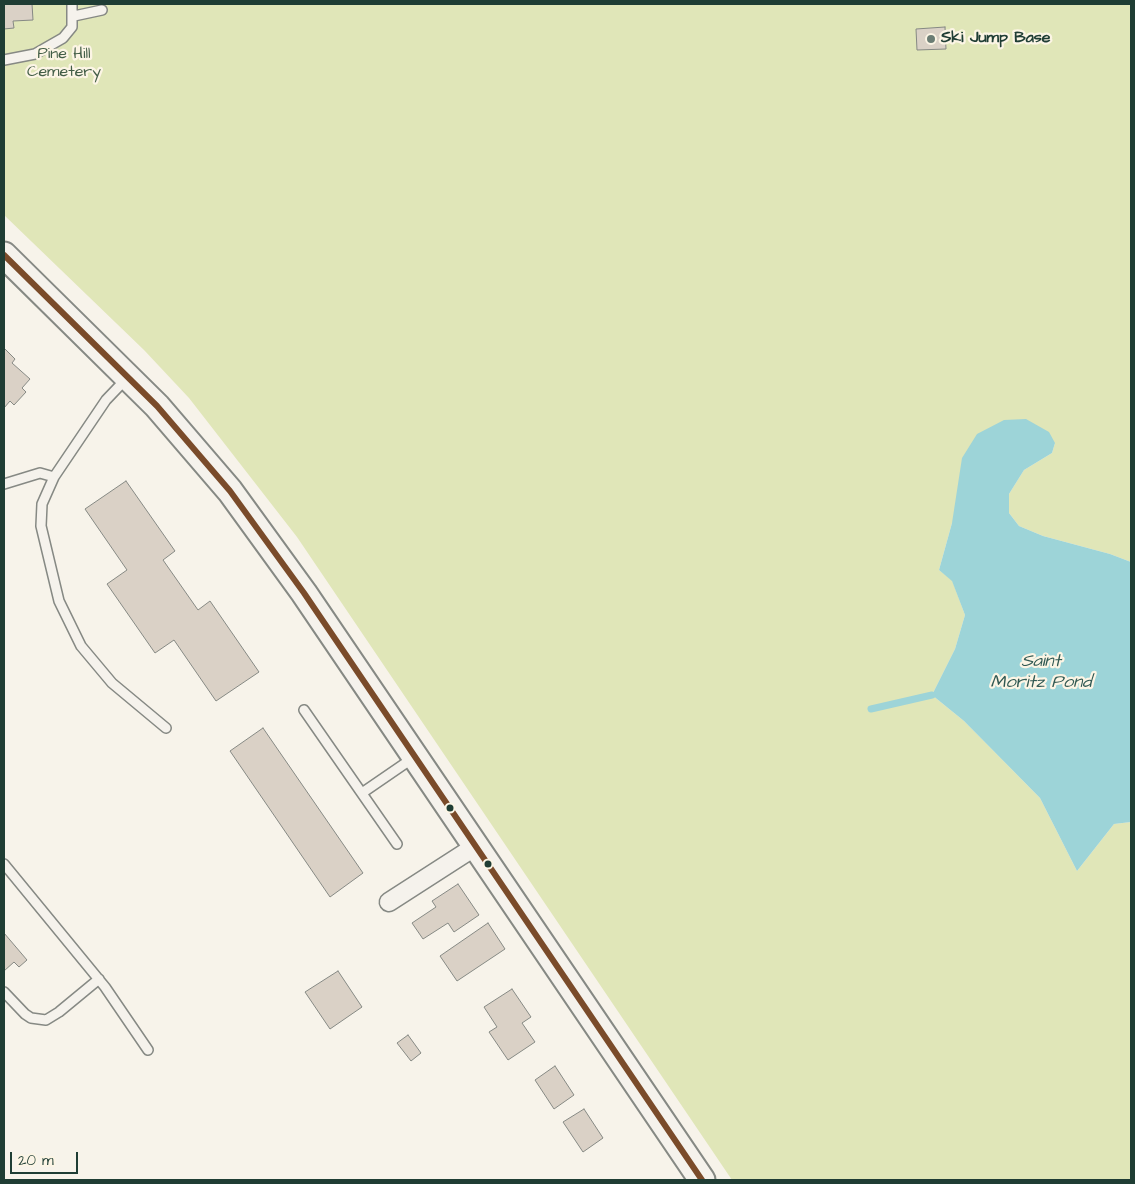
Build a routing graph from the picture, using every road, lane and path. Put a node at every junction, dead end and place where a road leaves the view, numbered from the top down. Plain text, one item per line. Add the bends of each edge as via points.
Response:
1 (72, 4) edge
2 (102, 10) dead end
3 (74, 16) junction
4 (4, 60) edge
5 (4, 255) edge
6 (128, 376) junction
7 (54, 477) junction
8 (4, 484) edge
9 (304, 710) dead end
10 (166, 728) dead end
11 (415, 757) junction
12 (362, 793) junction
13 (397, 844) dead end
14 (476, 846) junction
15 (4, 864) edge
16 (389, 902) dead end
17 (98, 979) junction
18 (4, 992) edge
19 (148, 1050) dead end
20 (702, 1180) edge

1 - 3 lane
2 - 3 lane
3 - 4 lane via 70,31 57,43 35,54
5 - 6 main road
6 - 7 lane via 106,400
6 - 11 main road via 184,435 230,491 280,558
7 - 8 lane via 40,473
7 - 10 lane via 42,504 41,526 65,616 81,646 100,671
9 - 12 lane
11 - 12 lane
11 - 14 main road
12 - 13 lane
14 - 16 street
14 - 20 main road
15 - 17 lane
17 - 18 lane via 46,1020 25,1014
17 - 19 lane

